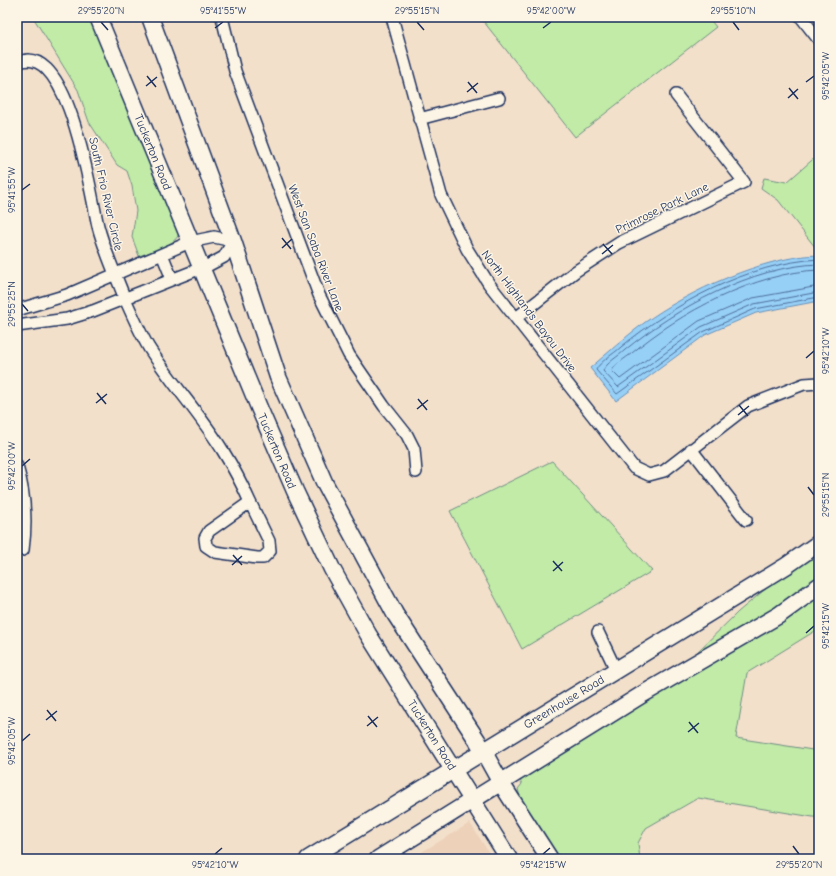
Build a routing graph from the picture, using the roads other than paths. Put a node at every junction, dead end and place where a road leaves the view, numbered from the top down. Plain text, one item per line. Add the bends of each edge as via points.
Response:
1 (98, 17) edge
2 (150, 17) edge
3 (222, 17) edge
4 (392, 17) edge
5 (801, 17) edge
6 (819, 40) edge
7 (17, 63) edge
8 (676, 95) dead end
9 (499, 98) dead end
10 (419, 119) junction
11 (233, 241) junction
12 (190, 242) junction
13 (162, 254) junction
14 (200, 268) junction
15 (115, 273) junction
16 (172, 279) junction
17 (125, 298) junction
18 (17, 310) edge
19 (516, 318) junction
20 (17, 326) edge
21 (819, 383) edge
22 (690, 449) junction
23 (17, 466) edge
24 (416, 472) dead end
25 (250, 502) junction
26 (746, 520) dead end
27 (819, 543) edge
28 (23, 550) dead end
29 (819, 586) edge
30 (598, 632) dead end
31 (616, 670) junction
32 (483, 751) junction
33 (453, 769) junction
34 (501, 783) junction
35 (472, 800) junction
36 (308, 859) edge
37 (378, 859) edge
38 (509, 859) edge
39 (550, 859) edge

1 - 12 main road, Tuckerton Road
2 - 11 main road
3 - 24 street, West San Saba River Lane via 235,72 319,295 357,368 407,435 414,449
4 - 10 street, North Highlands Bayou Drive
5 - 6 street
7 - 15 street, South Frio River Circle via 33,61 43,65 72,112 98,226
8 - 19 street, Primrose Park Lane via 744,182 620,243 576,271
9 - 10 street
10 - 19 street, North Highlands Bayou Drive via 441,195 452,219 478,267
11 - 12 street via 214,237
11 - 14 street via 224,257
11 - 32 main road via 278,377 325,484 395,614
12 - 13 street
12 - 14 main road, Tuckerton Road
13 - 15 street
13 - 16 street
14 - 16 street
14 - 33 main road, Tuckerton Road via 294,491 332,569 368,634
15 - 17 street, South Frio River Circle
15 - 18 street via 67,295
16 - 17 street
17 - 20 street via 67,319
17 - 25 street, South Frio River Circle via 149,348 223,451
19 - 22 street, North Highlands Bayou Drive via 634,468 649,475 664,471
21 - 22 street via 804,384 748,406
22 - 26 street
23 - 28 street via 25,505
25 - 25 street, South Frio River Circle via 209,531 205,538 206,546 215,552 263,558 270,551 269,541
27 - 31 main road, Greenhouse Road
29 - 34 main road via 779,615 643,694
30 - 31 street
31 - 32 main road, Greenhouse Road
32 - 33 main road, Greenhouse Road
32 - 34 main road
33 - 35 main road, Tuckerton Road
33 - 36 main road, Greenhouse Road
34 - 35 main road
34 - 39 main road
35 - 37 main road
35 - 38 main road, Tuckerton Road

